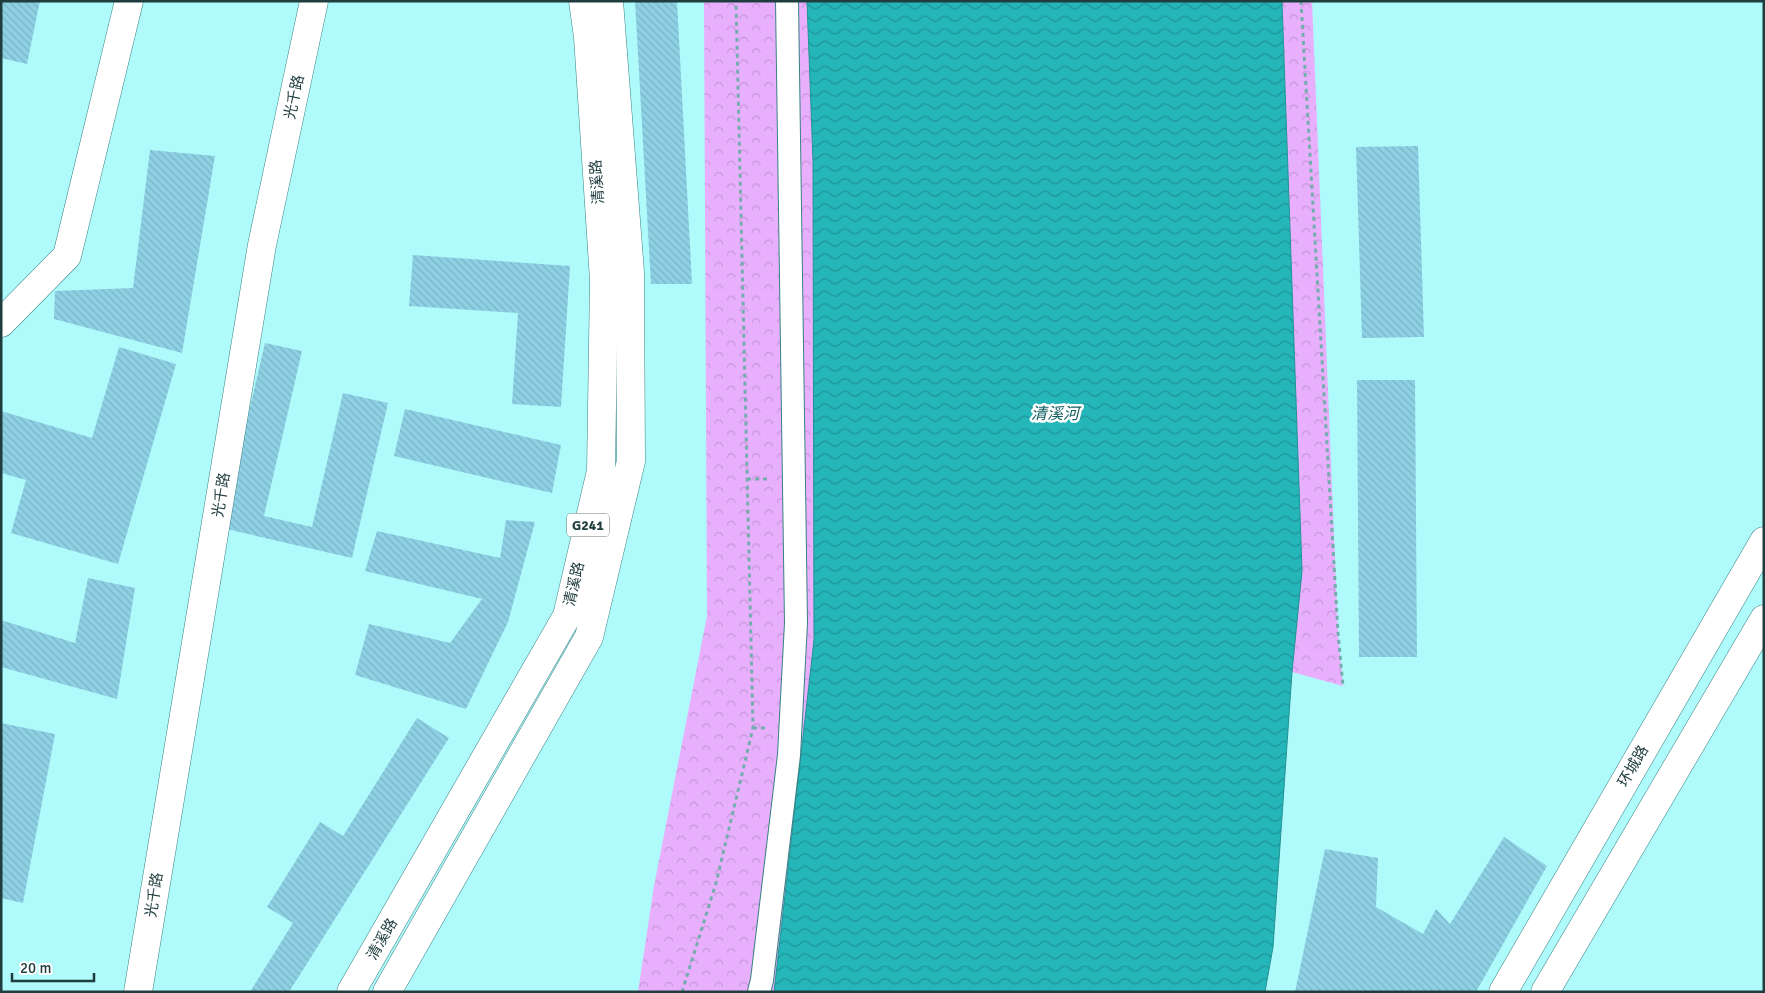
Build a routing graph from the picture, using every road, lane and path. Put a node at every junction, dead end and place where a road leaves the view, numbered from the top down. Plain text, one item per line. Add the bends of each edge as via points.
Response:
1 (129, 1) edge
2 (314, 1) edge
3 (583, 1) edge
4 (610, 1) edge
5 (736, 1) edge
6 (787, 1) edge
7 (1301, 1) edge
8 (1, 323) edge
9 (1764, 541) edge
10 (1764, 619) edge
11 (1343, 686) dead end
12 (138, 992) edge
13 (351, 992) edge
14 (387, 992) edge
15 (682, 992) edge
16 (758, 992) edge
17 (1503, 992) edge
18 (1545, 992) edge

1 - 8 main road via 67,256
2 - 12 main road, 光千路 via 262,245
3 - 13 main road, 清溪路 / G241 via 604,280 601,471 567,616
4 - 14 main road, 清溪路 / G241 via 630,272 630,461 589,637
5 - 15 path via 753,728 716,883
6 - 16 street via 796,623 789,755
7 - 11 path
9 - 17 main road, 环城路
10 - 18 main road

